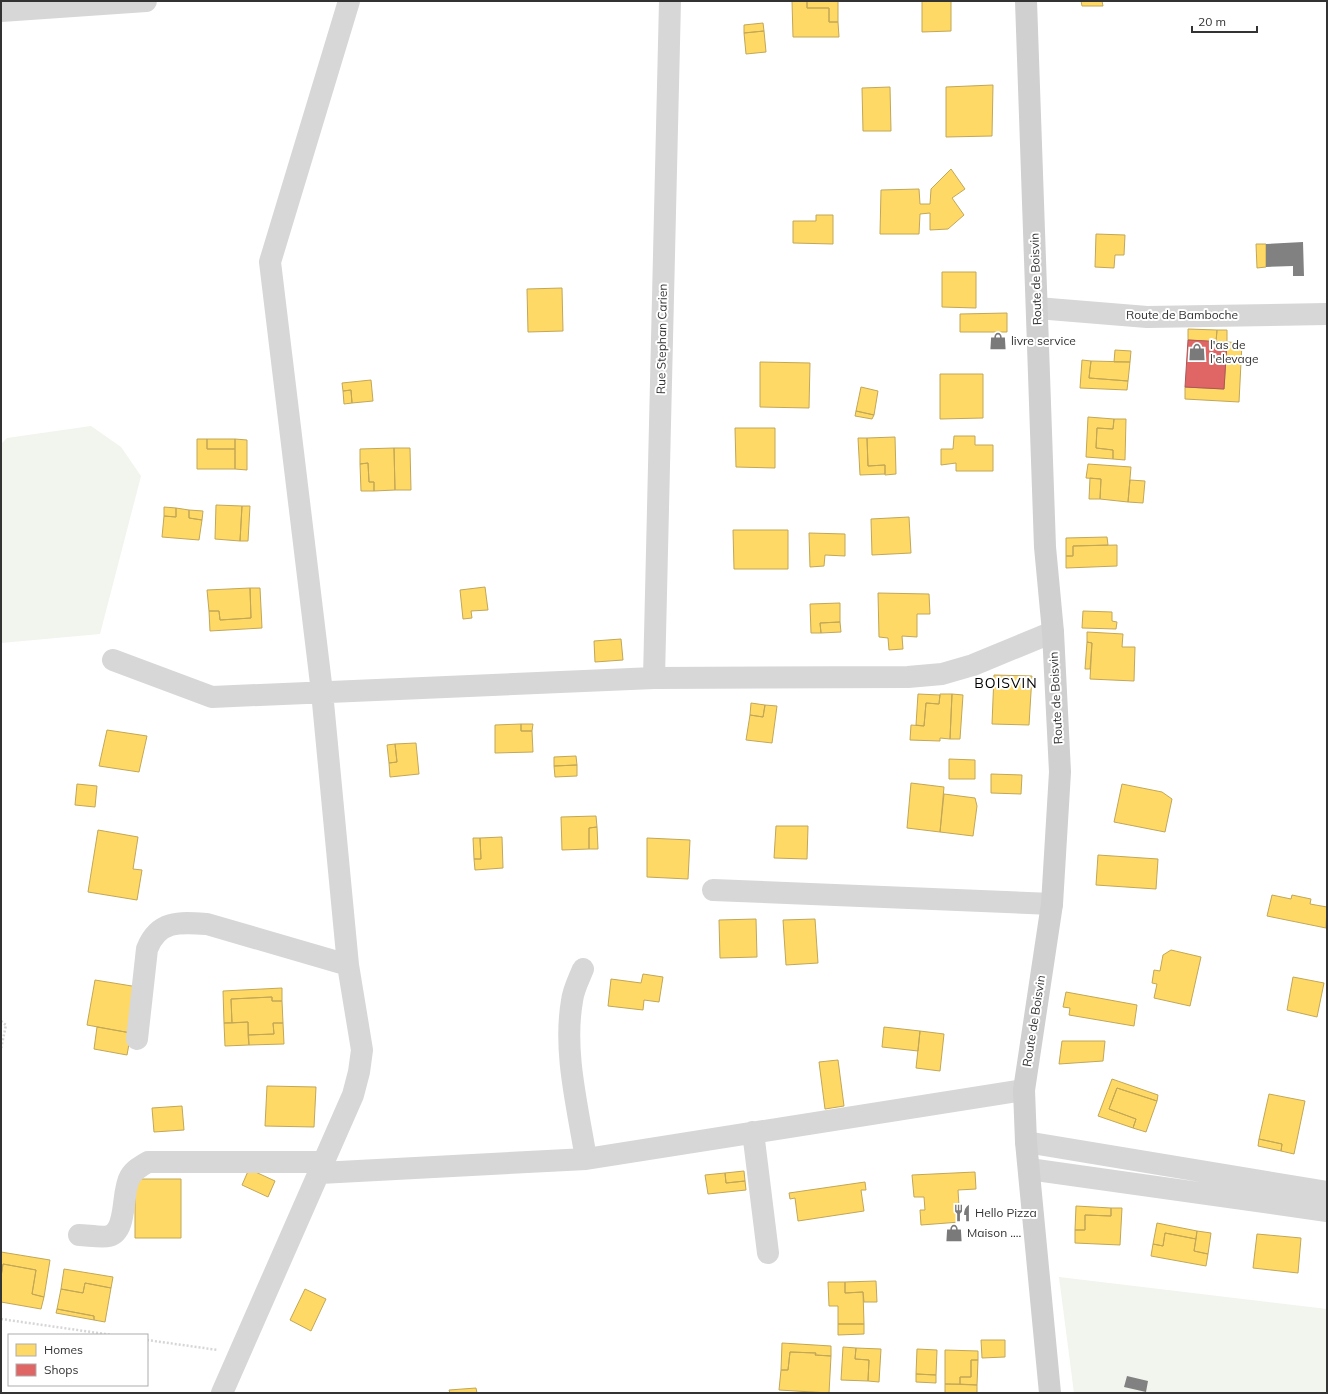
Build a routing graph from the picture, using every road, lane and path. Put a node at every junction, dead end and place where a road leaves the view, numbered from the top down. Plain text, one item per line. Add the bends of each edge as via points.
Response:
1 (146, 1) edge
2 (349, 1) edge
3 (670, 1) edge
4 (1026, 1) edge
5 (1, 11) edge
6 (1037, 308) junction
7 (1327, 314) edge
8 (1053, 632) junction
9 (113, 660) dead end
10 (654, 678) junction
11 (322, 692) junction
12 (713, 890) dead end
13 (1052, 904) junction
14 (348, 965) junction
15 (583, 969) dead end
16 (1, 1021) edge
17 (137, 1038) dead end
18 (1, 1049) edge
19 (1024, 1090) junction
20 (753, 1132) junction
21 (1026, 1142) junction
22 (586, 1159) junction
23 (322, 1168) junction
24 (1029, 1169) junction
25 (1327, 1192) edge
26 (1327, 1211) edge
27 (79, 1235) dead end
28 (768, 1253) dead end
29 (1, 1319) edge
30 (105, 1334) edge
31 (148, 1340) edge
32 (239, 1353) junction
33 (222, 1393) edge
34 (1050, 1393) edge

1 - 5 street
2 - 11 street via 270,262
3 - 10 street, Rue Stephan Carien
4 - 6 main road, Route de Boisvin
6 - 7 street, Route de Bamboche via 1147,317
6 - 8 main road, Route de Boisvin via 1045,547
8 - 10 street via 973,665 942,674 901,678
8 - 13 main road, Route de Boisvin via 1060,772
9 - 11 street via 212,697
10 - 11 street
11 - 14 street
12 - 13 street
13 - 19 main road, Route de Boisvin
14 - 17 street via 207,924 174,924 159,930 147,949
14 - 23 street via 362,1050 353,1096
15 - 22 street via 572,1000 570,1055
16 - 18 path via 6,1025
19 - 20 street
19 - 21 main road, Route de Boisvin
20 - 22 street
20 - 28 street
21 - 24 main road, Route de Boisvin
21 - 25 street
22 - 23 street
23 - 27 street via 148,1162 130,1177 126,1186 120,1225 116,1232 109,1236
23 - 32 street
24 - 26 street
24 - 34 main road, Route de Boisvin
29 - 30 path
31 - 32 path
32 - 33 street

